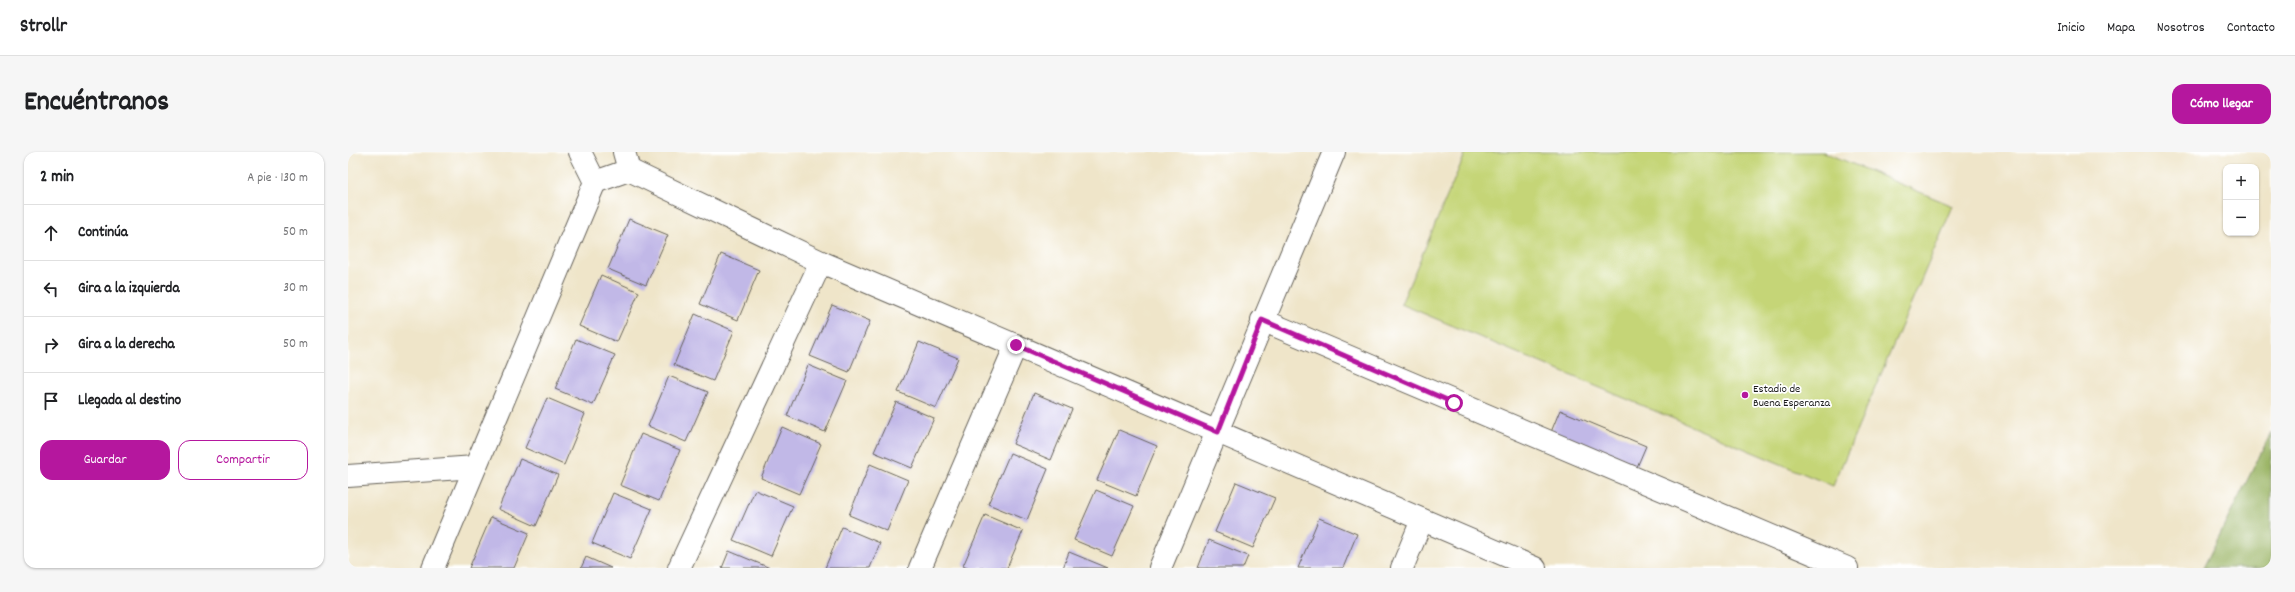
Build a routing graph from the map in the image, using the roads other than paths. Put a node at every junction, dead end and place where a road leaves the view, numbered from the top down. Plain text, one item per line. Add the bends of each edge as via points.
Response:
1 (580, 152) edge
2 (1334, 152) edge
3 (626, 161) edge
4 (595, 182) junction
5 (821, 262) junction
6 (1262, 320) junction
7 (1016, 345) junction
8 (1218, 432) junction
9 (476, 468) junction
10 (348, 476) edge
11 (1422, 520) junction
12 (434, 568) edge
13 (679, 568) edge
14 (920, 568) edge
15 (1160, 568) edge
16 (1402, 568) edge
17 (1535, 568) edge
18 (1848, 568) edge

1 - 4 street
2 - 6 street
3 - 4 street
3 - 5 street
4 - 9 street
5 - 7 street
5 - 13 street
6 - 8 street
6 - 18 street
7 - 8 street
7 - 14 street
8 - 11 street
8 - 15 street
9 - 10 street
9 - 12 street
11 - 16 street
11 - 17 street

